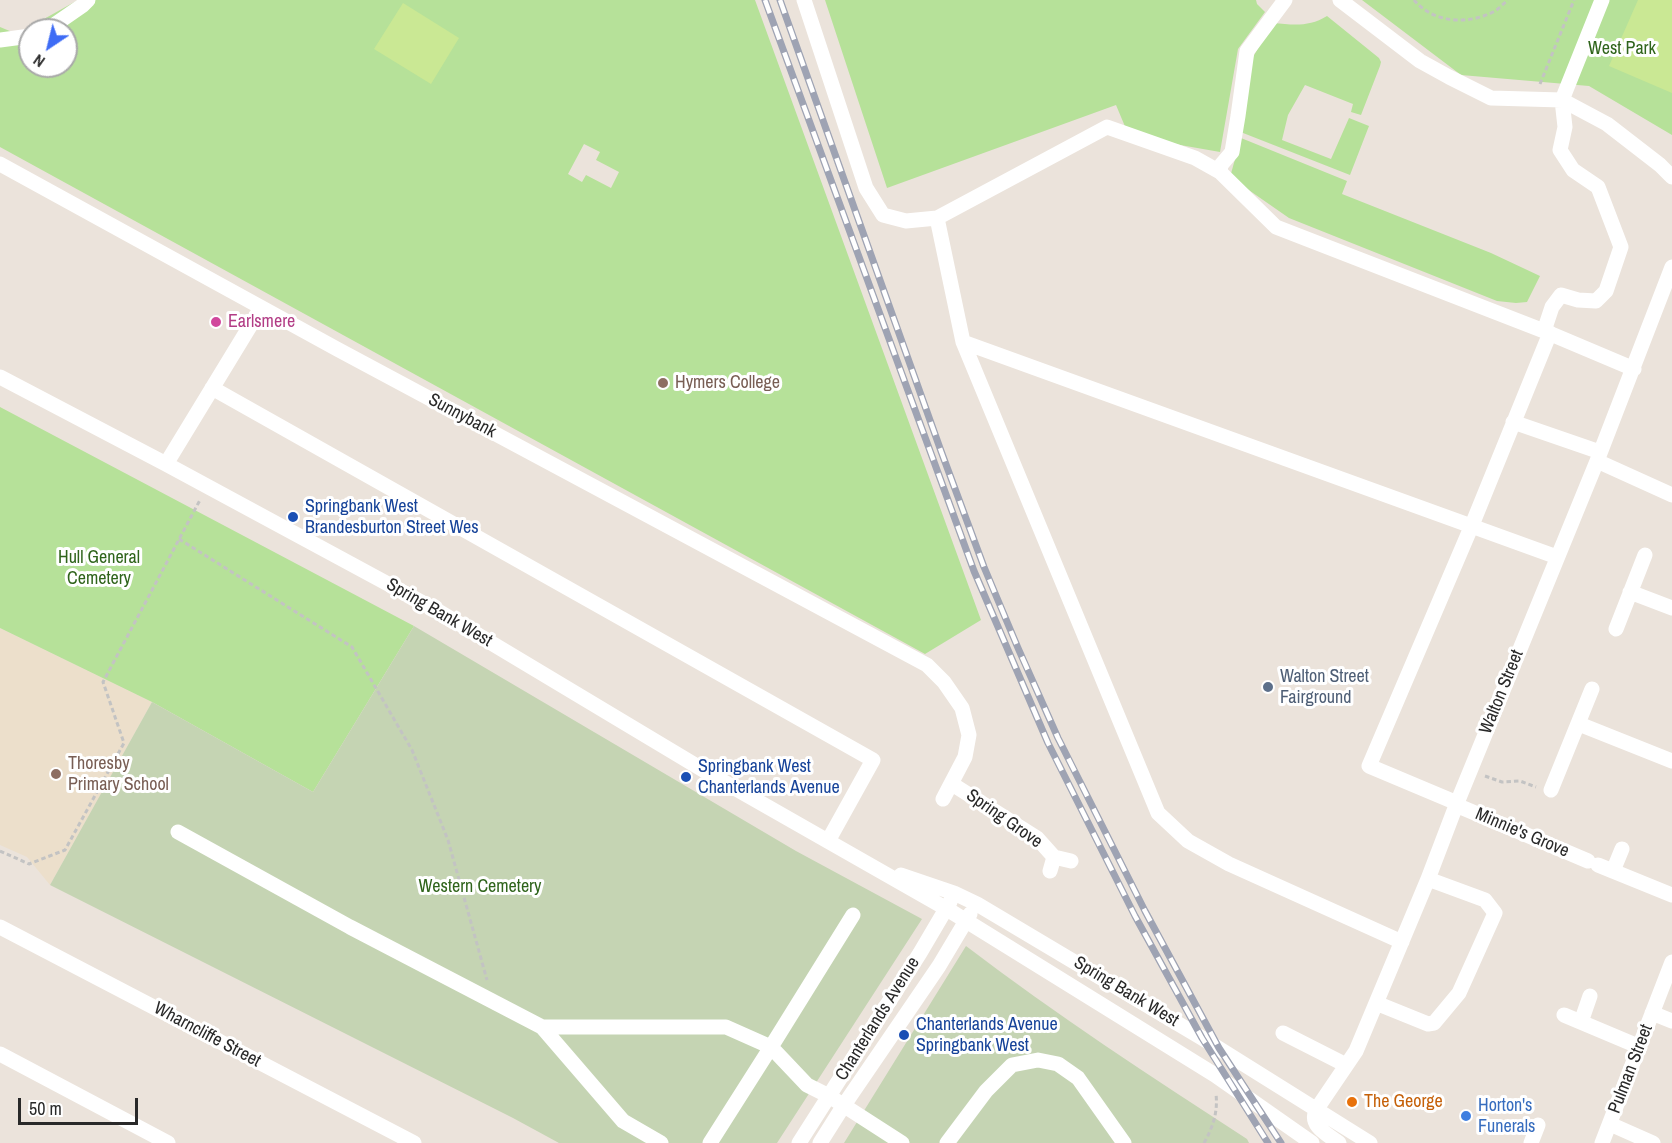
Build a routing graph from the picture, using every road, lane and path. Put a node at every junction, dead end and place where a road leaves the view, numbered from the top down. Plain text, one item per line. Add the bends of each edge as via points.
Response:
1 (88, 0) edge
2 (804, 0) edge
3 (1285, 0) edge
4 (1340, 0) edge
5 (1414, 0) edge
6 (1508, 0) edge
7 (1574, 0) edge
8 (1602, 0) edge
9 (64, 18) edge
10 (18, 38) edge
11 (0, 40) edge
12 (1534, 100) junction
13 (1562, 100) junction
14 (0, 164) edge
15 (1220, 172) junction
16 (1672, 177) edge
17 (937, 218) junction
18 (1672, 267) edge
19 (261, 308) junction
20 (1547, 332) junction
21 (963, 342) junction
22 (1634, 369) junction
23 (0, 377) edge
24 (212, 388) junction
25 (1513, 422) junction
26 (1598, 457) junction
27 (166, 464) junction
28 (208, 487) junction
29 (1672, 495) edge
30 (1472, 525) junction
31 (179, 539) junction
32 (1645, 555) dead end
33 (1557, 557) junction
34 (1630, 592) junction
35 (1672, 608) edge
36 (1616, 628) dead end
37 (927, 664) joint
38 (1592, 689) dead end
39 (1579, 724) junction
40 (1672, 761) edge
41 (1470, 771) junction
42 (952, 784) junction
43 (1551, 790) joint
44 (943, 799) dead end
45 (1457, 804) junction
46 (178, 832) dead end
47 (828, 841) junction
48 (1622, 849) dead end
49 (0, 851) edge
50 (1071, 861) dead end
51 (870, 864) junction
52 (1613, 871) junction
53 (1428, 879) junction
54 (954, 893) junction
55 (1672, 895) edge
56 (976, 904) junction
57 (946, 909) junction
58 (853, 915) dead end
59 (965, 921) junction
60 (0, 927) edge
61 (1402, 942) junction
62 (1672, 962) edge
63 (1590, 996) dead end
64 (493, 1002) junction
65 (1376, 1003) junction
66 (1652, 1013) junction
67 (1564, 1015) dead end
68 (1672, 1021) edge
69 (1581, 1022) junction
70 (542, 1027) junction
71 (1284, 1033) dead end
72 (771, 1047) junction
73 (1640, 1047) junction
74 (0, 1054) edge
75 (1346, 1065) junction
76 (1215, 1075) junction
77 (829, 1096) junction
78 (844, 1105) junction
79 (1316, 1110) junction
80 (1610, 1124) junction
81 (1538, 1125) dead end
82 (168, 1143) edge
83 (414, 1143) edge
84 (661, 1143) edge
85 (710, 1143) edge
86 (799, 1143) edge
87 (820, 1143) edge
88 (902, 1143) edge
89 (947, 1143) edge
90 (1124, 1143) edge
91 (1204, 1143) edge
92 (1312, 1143) edge
93 (1339, 1143) edge
94 (1370, 1143) edge
95 (1531, 1143) edge
96 (1602, 1143) edge
97 (1653, 1143) edge

1 - 9 street
2 - 17 street via 866,188 884,215 906,221
3 - 15 street via 1246,51 1232,152
4 - 12 street via 1420,61 1491,98
5 - 6 path via 1436,16 1456,21 1476,19
7 - 12 path
8 - 13 street
10 - 11 street
12 - 13 street
13 - 16 street via 1608,124
13 - 20 street via 1565,127 1560,150 1573,170 1598,187 1621,247 1606,291 1596,301 1561,295 1552,307
14 - 19 street, Sunnybank
15 - 17 street via 1195,158 1107,128
15 - 20 street via 1276,227
17 - 21 street
18 - 22 street, Walton Street
19 - 24 street
19 - 37 street, Sunnybank
20 - 22 street
20 - 25 street
21 - 30 street
21 - 61 street via 1158,813 1188,841 1229,864
22 - 26 street, Walton Street
23 - 27 street, Spring Bank West
24 - 27 street
24 - 47 street via 873,760
25 - 26 street
25 - 30 street
26 - 29 street
26 - 33 street, Walton Street
27 - 28 street, Spring Bank West
28 - 31 path
28 - 47 street, Spring Bank West via 438,611
30 - 33 street
30 - 45 street, Minnie's Grove via 1370,766
31 - 49 path via 103,682 124,743 65,850 29,864
31 - 64 path via 352,647 412,750 448,840
32 - 34 street
33 - 41 street, Walton Street
34 - 35 street
34 - 36 street
37 - 42 street, Spring Grove via 962,708 969,735 965,757
38 - 39 street
39 - 40 street
39 - 43 street
41 - 43 path via 1502,782 1520,781
41 - 45 street, Walton Street
42 - 44 street, Spring Grove
42 - 50 street, Spring Grove via 1037,838 1052,864
45 - 52 street, Minnie's Grove
45 - 53 street, Walton Street
46 - 64 street
47 - 51 street, Spring Bank West
48 - 52 street
51 - 54 street, Spring Bank West
51 - 57 street, Spring Bank West
52 - 55 street, Minnie's Grove
53 - 61 street, Walton Street
53 - 65 street via 1485,900 1494,914 1459,993 1434,1023
54 - 56 street, Spring Bank West
54 - 57 street, Chanterlands Avenue
56 - 59 street, Chanterlands Avenue
56 - 79 street, Spring Bank West
57 - 59 street, Spring Bank West
57 - 77 street, Chanterlands Avenue
58 - 72 street
59 - 76 street, Spring Bank West
59 - 78 street, Chanterlands Avenue via 939,966
60 - 83 street, Wharncliffe Street
61 - 65 street, Walton Street
62 - 66 street, Pulman Street
63 - 69 street
64 - 70 street
65 - 75 street, Walton Street via 1356,1052
66 - 68 street
66 - 73 street, Pulman Street
67 - 69 street
69 - 73 street
70 - 72 street via 726,1027
70 - 84 street via 623,1121
71 - 75 street
72 - 77 street via 807,1085
72 - 85 street
73 - 80 street, Pulman Street
74 - 82 street
75 - 79 street, Walton Street
76 - 91 path via 1218,1106
76 - 92 street, Spring Bank West
77 - 78 street
77 - 86 street, Chanterlands Avenue
78 - 87 street, Chanterlands Avenue
78 - 88 street
79 - 93 street via 1314,1122
79 - 94 street, Spring Bank West
80 - 96 street, Pulman Street
80 - 97 street
81 - 95 street
89 - 90 street via 986,1091 1012,1065 1038,1060 1058,1064 1078,1078

